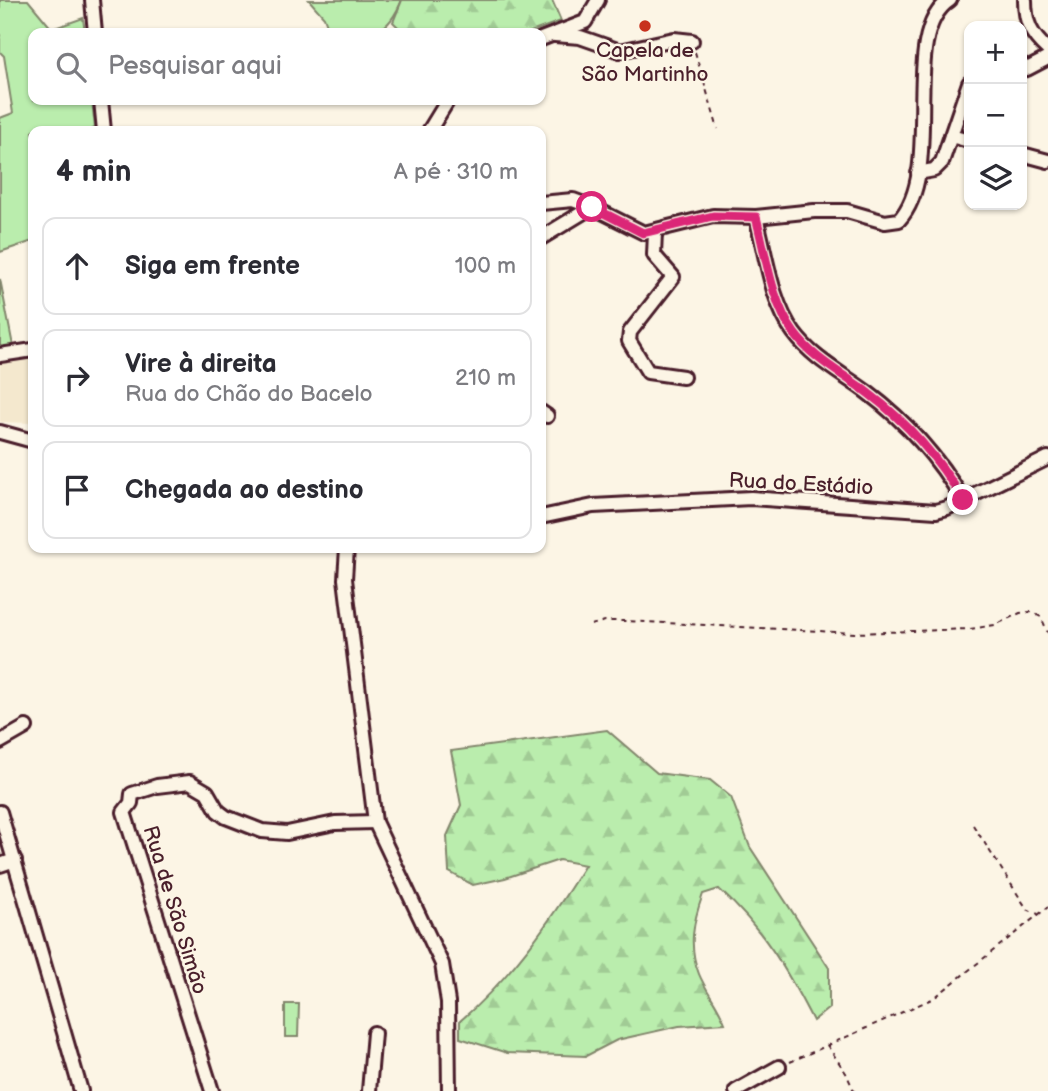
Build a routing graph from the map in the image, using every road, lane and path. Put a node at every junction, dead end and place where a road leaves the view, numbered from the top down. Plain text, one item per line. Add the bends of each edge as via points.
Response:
1 (92, 0) edge
2 (598, 0) edge
3 (950, 0) edge
4 (1025, 0) edge
5 (95, 28) edge
6 (555, 36) junction
7 (546, 38) edge
8 (692, 41) joint
9 (1048, 50) edge
10 (1048, 58) edge
11 (1027, 69) edge
12 (969, 84) edge
13 (101, 105) edge
14 (445, 105) edge
15 (104, 126) edge
16 (432, 126) edge
17 (718, 129) dead end
18 (951, 136) junction
19 (964, 140) edge
20 (1027, 155) edge
21 (1048, 161) edge
22 (918, 173) junction
23 (546, 202) edge
24 (592, 207) junction
25 (756, 217) junction
26 (655, 233) junction
27 (546, 235) edge
28 (28, 351) edge
29 (0, 355) edge
30 (683, 377) dead end
31 (0, 432) edge
32 (28, 439) edge
33 (1048, 458) edge
34 (963, 500) junction
35 (546, 516) edge
36 (348, 553) edge
37 (592, 625) dead end
38 (1048, 633) edge
39 (26, 727) dead end
40 (0, 742) edge
41 (0, 812) edge
42 (375, 822) junction
43 (973, 825) dead end
44 (15, 860) junction
45 (0, 865) edge
46 (1048, 907) edge
47 (1039, 914) junction
48 (374, 1033) dead end
49 (827, 1044) junction
50 (779, 1067) joint
51 (854, 1090) edge
52 (81, 1091) edge
53 (212, 1091) edge
54 (369, 1091) edge
55 (449, 1091) edge
56 (736, 1091) edge

1 - 5 street
2 - 6 street via 584,22
3 - 22 street via 937,12 924,62
4 - 9 street via 1028,26
6 - 7 street
6 - 8 street via 580,37 620,51 674,39
8 - 17 path
10 - 11 street
12 - 18 street
13 - 15 street
14 - 16 street
18 - 19 street
18 - 22 street via 942,162 934,170
20 - 21 street
22 - 25 street via 909,205 900,220 893,222 847,211
23 - 24 street via 573,200
24 - 26 street via 643,233
24 - 27 street
25 - 26 street via 713,216
25 - 34 street via 779,303 793,332 828,366 902,420 944,468
26 - 30 street via 654,255 673,277 630,332 629,341 648,372
28 - 29 street
31 - 32 street
33 - 34 street, Rua do Estádio
34 - 35 street, Rua do Estádio via 936,511 751,498 685,499 593,506
36 - 42 street via 345,579
37 - 38 path via 627,621 856,633 970,629 1031,612 1041,617
39 - 40 street
41 - 44 street
42 - 53 street, Rua de São Simão via 335,823 287,833 262,831 226,817 207,792 190,782 131,794 124,812
42 - 55 street via 442,964 448,1002
43 - 47 path via 1027,909
44 - 45 street
44 - 52 street
46 - 47 path
47 - 49 path via 934,998
48 - 54 street
49 - 50 path
49 - 51 path
50 - 56 street

